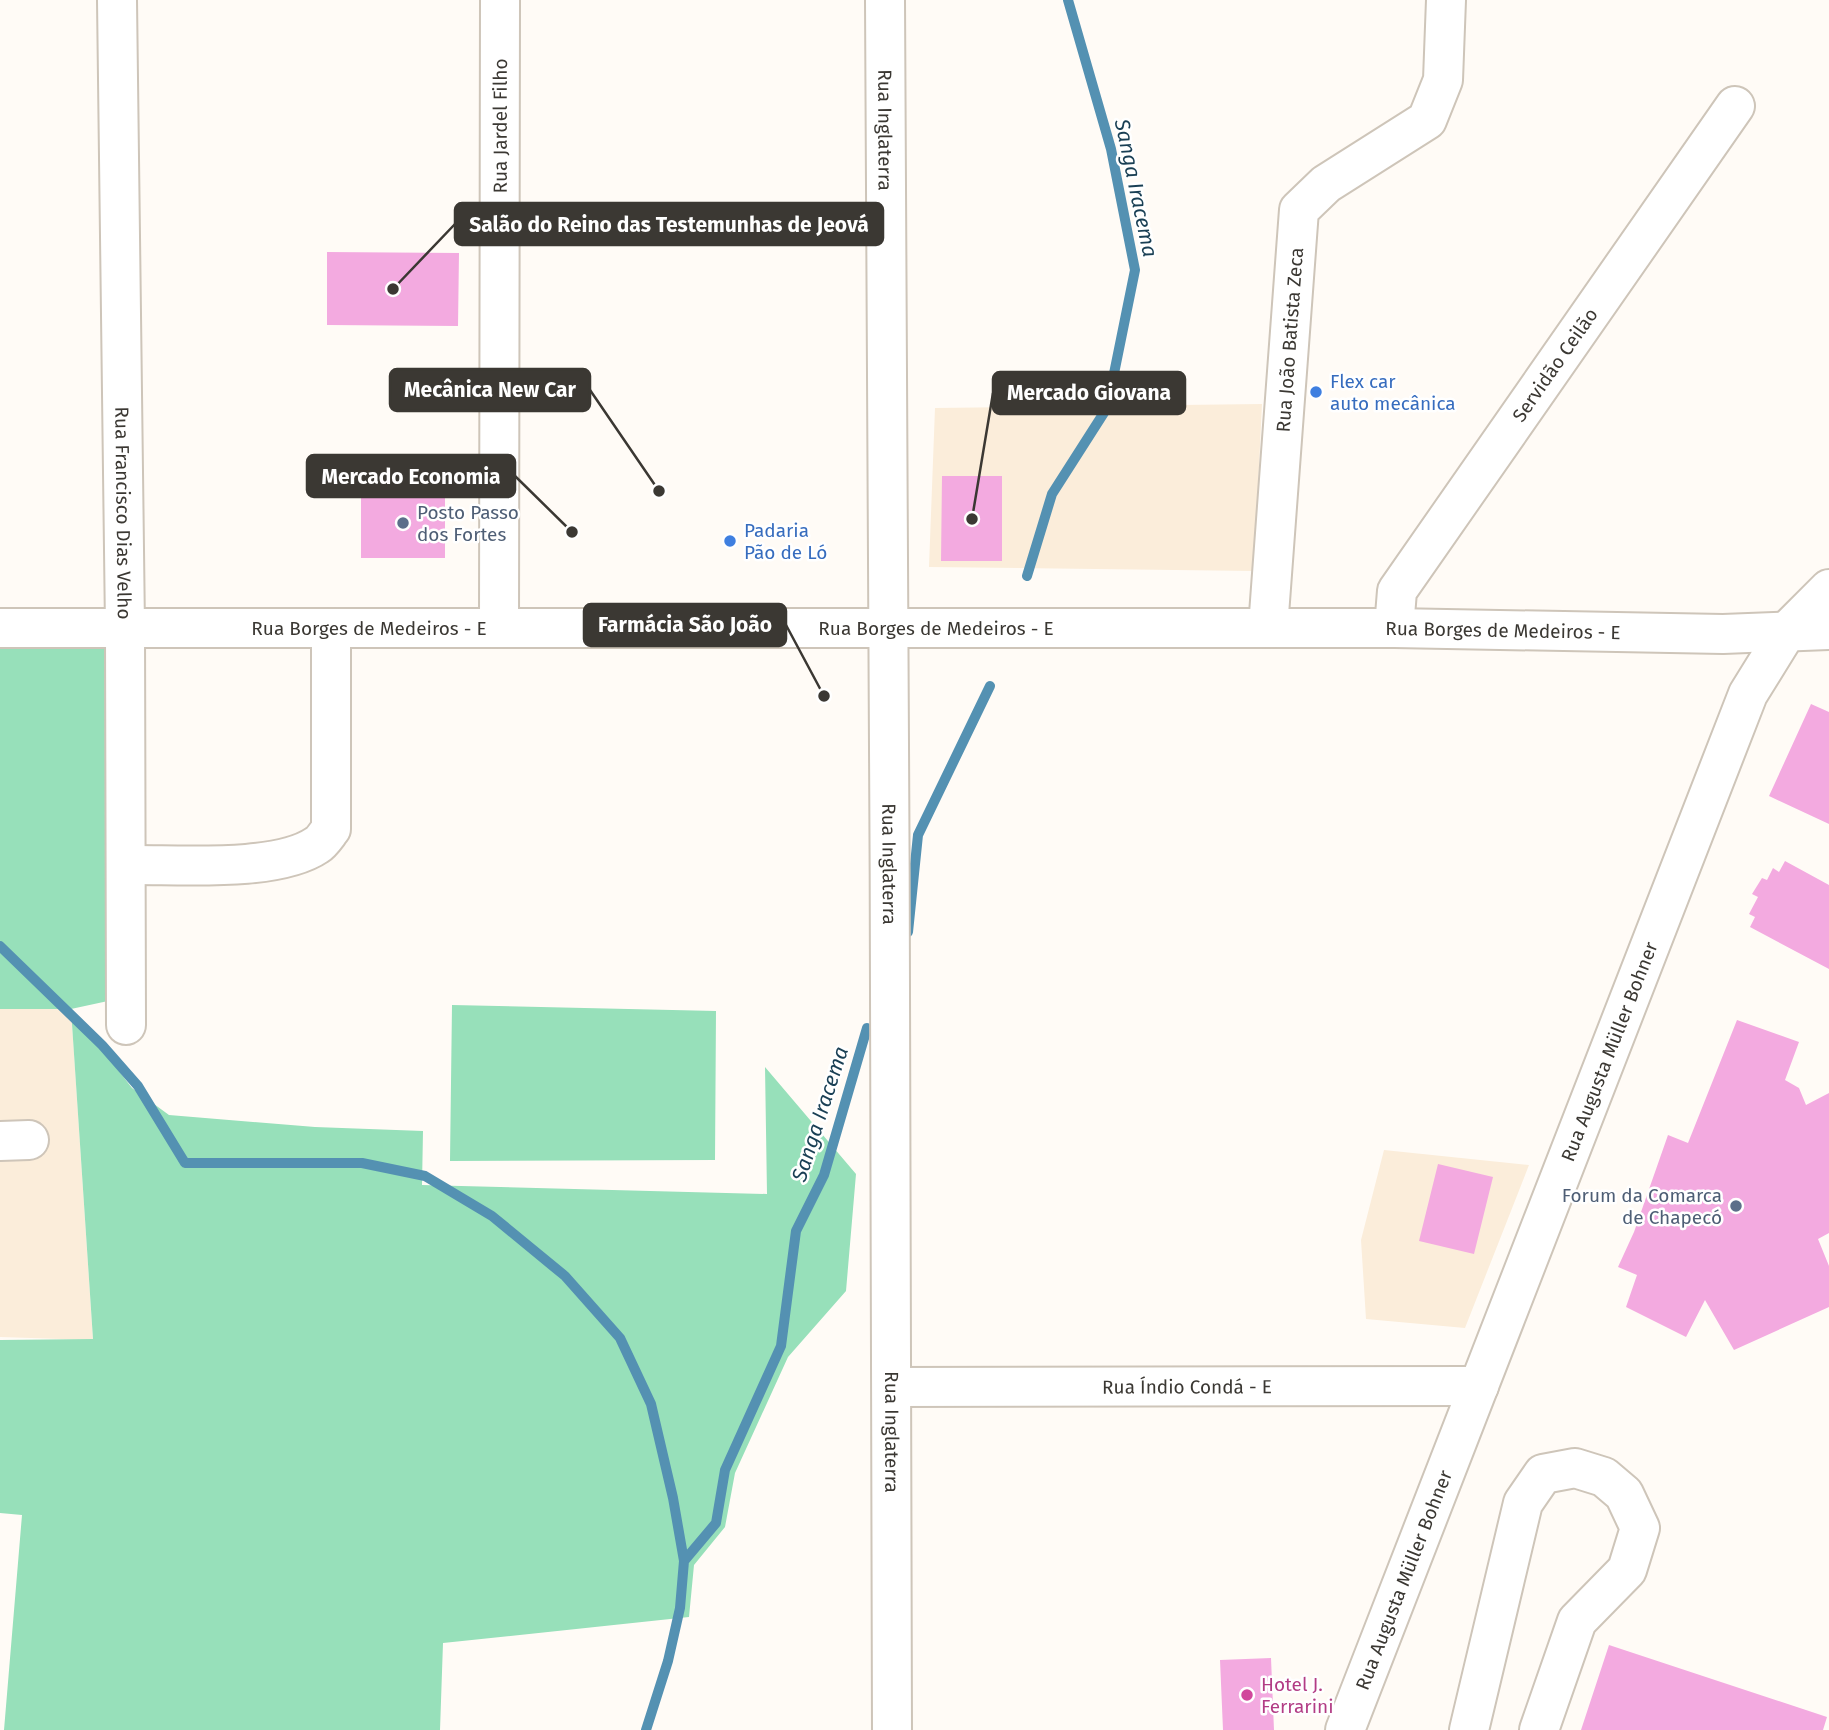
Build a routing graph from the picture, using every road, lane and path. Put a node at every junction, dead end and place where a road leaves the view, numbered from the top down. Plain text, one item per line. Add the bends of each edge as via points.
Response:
1 (117, 0) edge
2 (500, 0) edge
3 (885, 0) edge
4 (1446, 0) edge
5 (1735, 106) dead end
6 (1829, 589) edge
7 (0, 628) edge
8 (125, 628) junction
9 (331, 628) junction
10 (499, 628) junction
11 (887, 628) junction
12 (1268, 628) junction
13 (1394, 628) junction
14 (1829, 630) edge
15 (1787, 631) junction
16 (126, 865) junction
17 (127, 1025) dead end
18 (1479, 1386) junction
19 (893, 1387) junction
20 (892, 1730) edge
21 (1345, 1730) edge
22 (1469, 1730) edge
23 (1539, 1730) edge

1 - 8 street, Rua Francisco Dias Velho
2 - 10 street, Rua Jardel Filho
3 - 11 street, Rua Inglaterra
4 - 12 street, Rua João Batista Zeca via 1443,80 1427,120 1325,184 1300,210
5 - 13 street, Servidão Ceilão via 1397,591
6 - 15 street, Rua Augusta Müller Bohner
7 - 8 street, Rua Borges de Medeiros - E
8 - 9 street, Rua Borges de Medeiros - E
8 - 16 street, Rua Francisco Dias Velho
9 - 10 street, Rua Borges de Medeiros - E
9 - 16 street via 331,829 318,845 263,864
10 - 11 street, Rua Borges de Medeiros - E
11 - 12 street, Rua Borges de Medeiros - E
11 - 19 street, Rua Inglaterra
12 - 13 street, Rua Borges de Medeiros - E
13 - 15 street, Rua Borges de Medeiros - E
14 - 15 street, Rua Borges de Medeiros - E
15 - 18 street, Rua Augusta Müller Bohner via 1748,694
16 - 17 street, Rua Francisco Dias Velho
18 - 19 street, Rua Índio Condá - E
18 - 21 street, Rua Augusta Müller Bohner
19 - 20 street, Rua Inglaterra
22 - 23 street via 1522,1503 1543,1475 1575,1468 1604,1477 1625,1494 1640,1528 1627,1570 1577,1620

